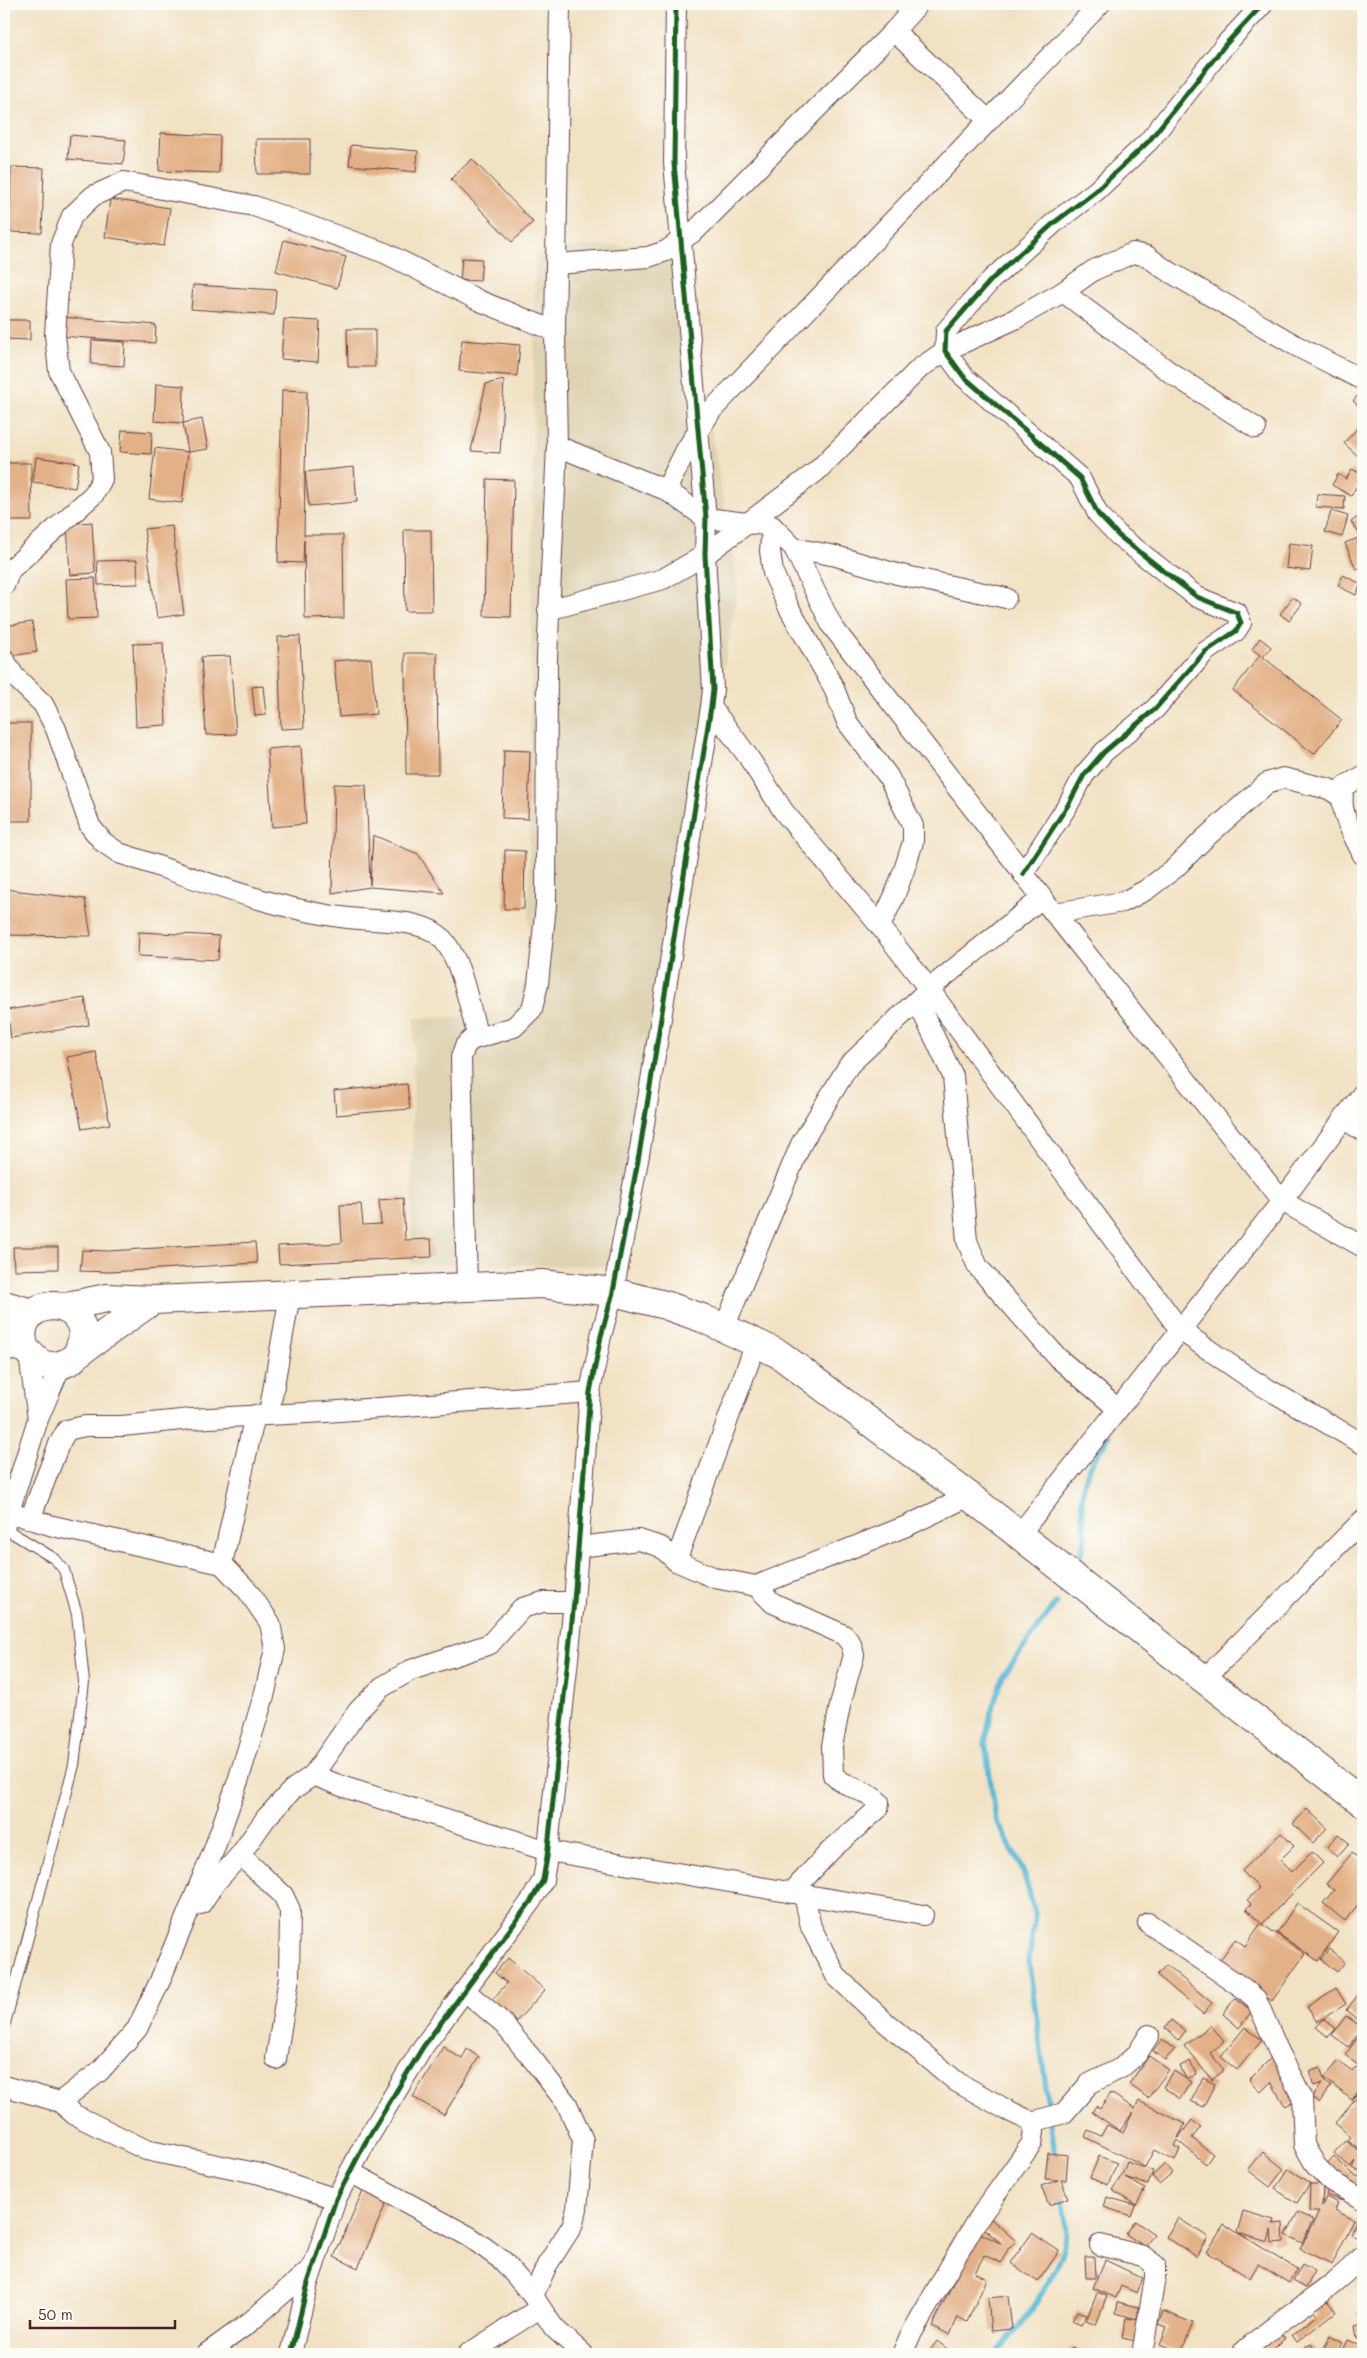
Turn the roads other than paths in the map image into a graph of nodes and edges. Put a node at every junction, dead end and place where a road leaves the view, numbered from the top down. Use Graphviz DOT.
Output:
graph roads {
  1 [pos="560,4"];
  2 [pos="676,4"];
  3 [pos="918,4"];
  4 [pos="1100,4"];
  5 [pos="1263,4"];
  6 [pos="894,31"];
  7 [pos="988,120"];
  8 [pos="681,240"];
  9 [pos="556,264"];
  10 [pos="1063,292"];
  11 [pos="555,331"];
  12 [pos="945,351"];
  13 [pos="1363,380"];
  14 [pos="1256,428"];
  15 [pos="698,432"];
  16 [pos="557,446"];
  17 [pos="666,490"];
  18 [pos="706,518"];
  19 [pos="750,522"];
  20 [pos="772,526"];
  21 [pos="794,548"];
  22 [pos="705,555"];
  23 [pos="4,586"];
  24 [pos="1006,598"];
  25 [pos="548,610"];
  26 [pos="4,659"];
  27 [pos="711,708"];
  28 [pos="1363,776"];
  29 [pos="1341,797"];
  30 [pos="1363,854"];
  31 [pos="1023,874"];
  32 [pos="1048,906"];
  33 [pos="880,926"];
  34 [pos="923,995"];
  35 [pos="478,1038"];
  36 [pos="1363,1093"];
  37 [pos="1343,1118"];
  38 [pos="1363,1131"];
  39 [pos="1282,1201"];
  40 [pos="1363,1248"];
  41 [pos="467,1286"];
  42 [pos="613,1292"];
  43 [pos="290,1295"];
  44 [pos="153,1300"];
  45 [pos="4,1305"];
  46 [pos="62,1307"];
  47 [pos="32,1313"];
  48 [pos="724,1328"];
  49 [pos="1180,1330"];
  50 [pos="756,1343"];
  51 [pos="19,1350"];
  52 [pos="69,1359"];
  53 [pos="590,1392"];
  54 [pos="1118,1408"];
  55 [pos="262,1414"];
  56 [pos="38,1418"];
  57 [pos="1363,1444"];
  58 [pos="969,1496"];
  59 [pos="30,1519"];
  60 [pos="6,1520"];
  61 [pos="1363,1520"];
  62 [pos="1019,1535"];
  63 [pos="578,1547"];
  64 [pos="676,1561"];
  65 [pos="222,1564"];
  66 [pos="756,1586"];
  67 [pos="574,1602"];
  68 [pos="1205,1678"];
  69 [pos="313,1775"];
  70 [pos="1363,1803"];
  71 [pos="548,1851"];
  72 [pos="240,1855"];
  73 [pos="798,1894"];
  74 [pos="923,1915"];
  75 [pos="1148,1923"];
  76 [pos="181,1932"];
  77 [pos="465,1991"];
  78 [pos="4,2027"];
  79 [pos="1149,2035"];
  80 [pos="276,2059"];
  81 [pos="4,2086"];
  82 [pos="60,2102"];
  83 [pos="1035,2121"];
  84 [pos="350,2172"];
  85 [pos="336,2200"];
  86 [pos="1363,2200"];
  87 [pos="1100,2245"];
  88 [pos="1363,2255"];
  89 [pos="313,2267"];
  90 [pos="536,2302"];
  91 [pos="206,2354"];
  92 [pos="291,2354"];
  93 [pos="468,2354"];
  94 [pos="583,2354"];
  95 [pos="902,2354"];
  96 [pos="1142,2354"];
  97 [pos="1241,2354"];
  1 -- 9 [label="street"];
  2 -- 8 [label="street"];
  3 -- 6 [label="street"];
  4 -- 7 [label="street"];
  5 -- 12 [label="street"];
  6 -- 7 [label="street"];
  6 -- 8 [label="street"];
  7 -- 15 [label="street"];
  8 -- 9 [label="street"];
  8 -- 15 [label="street"];
  9 -- 11 [label="street"];
  10 -- 12 [label="street"];
  10 -- 13 [label="street"];
  10 -- 14 [label="street"];
  11 -- 16 [label="street"];
  11 -- 23 [label="street"];
  12 -- 19 [label="street"];
  12 -- 31 [label="street"];
  15 -- 17 [label="street"];
  15 -- 18 [label="street"];
  16 -- 17 [label="street"];
  16 -- 25 [label="street"];
  17 -- 18 [label="street"];
  18 -- 19 [label="street"];
  18 -- 22 [label="street"];
  19 -- 20 [label="street"];
  19 -- 22 [label="street"];
  20 -- 21 [label="street"];
  20 -- 33 [label="street"];
  21 -- 24 [label="street"];
  21 -- 31 [label="street"];
  22 -- 25 [label="street"];
  22 -- 27 [label="street"];
  25 -- 35 [label="street"];
  26 -- 35 [label="street"];
  27 -- 33 [label="street"];
  27 -- 42 [label="street"];
  28 -- 29 [label="street"];
  29 -- 30 [label="street"];
  29 -- 32 [label="street"];
  31 -- 32 [label="street"];
  32 -- 34 [label="street"];
  32 -- 39 [label="street"];
  33 -- 34 [label="street"];
  34 -- 48 [label="street"];
  34 -- 49 [label="street"];
  34 -- 54 [label="street"];
  35 -- 41 [label="street"];
  36 -- 37 [label="street"];
  37 -- 38 [label="street"];
  37 -- 39 [label="street"];
  39 -- 40 [label="street"];
  39 -- 49 [label="street"];
  41 -- 42 [label="main road"];
  41 -- 43 [label="main road"];
  42 -- 48 [label="main road"];
  42 -- 53 [label="street"];
  43 -- 44 [label="main road"];
  43 -- 55 [label="street"];
  44 -- 46 [label="main road"];
  44 -- 52 [label="main road"];
  45 -- 47 [label="main road"];
  46 -- 47 [label="main road"];
  46 -- 52 [label="main road"];
  47 -- 51 [label="main road"];
  48 -- 50 [label="main road"];
  49 -- 54 [label="street"];
  49 -- 57 [label="street"];
  50 -- 58 [label="main road"];
  50 -- 64 [label="street"];
  51 -- 52 [label="main road"];
  51 -- 56 [label="street"];
  52 -- 56 [label="street"];
  53 -- 55 [label="street"];
  53 -- 63 [label="street"];
  54 -- 62 [label="street"];
  55 -- 59 [label="street"];
  55 -- 65 [label="street"];
  56 -- 60 [label="street"];
  58 -- 62 [label="main road"];
  58 -- 66 [label="street"];
  59 -- 60 [label="street"];
  59 -- 65 [label="street"];
  60 -- 78 [label="lane"];
  61 -- 68 [label="street"];
  62 -- 68 [label="main road"];
  63 -- 64 [label="street"];
  63 -- 67 [label="street"];
  64 -- 66 [label="street"];
  65 -- 76 [label="street"];
  66 -- 73 [label="street"];
  67 -- 69 [label="street"];
  67 -- 71 [label="street"];
  68 -- 70 [label="main road"];
  69 -- 71 [label="street"];
  69 -- 72 [label="street"];
  71 -- 73 [label="street"];
  71 -- 77 [label="street"];
  72 -- 76 [label="street"];
  72 -- 80 [label="street"];
  73 -- 74 [label="street"];
  73 -- 83 [label="street"];
  75 -- 86 [label="street"];
  76 -- 82 [label="street"];
  77 -- 84 [label="street"];
  77 -- 90 [label="street"];
  79 -- 83 [label="street"];
  81 -- 82 [label="street"];
  82 -- 85 [label="street"];
  83 -- 95 [label="street"];
  84 -- 85 [label="street"];
  84 -- 90 [label="street"];
  85 -- 89 [label="street"];
  87 -- 96 [label="street"];
  88 -- 97 [label="street"];
  89 -- 91 [label="street"];
  89 -- 92 [label="street"];
  90 -- 93 [label="street"];
  90 -- 94 [label="street"];
}
